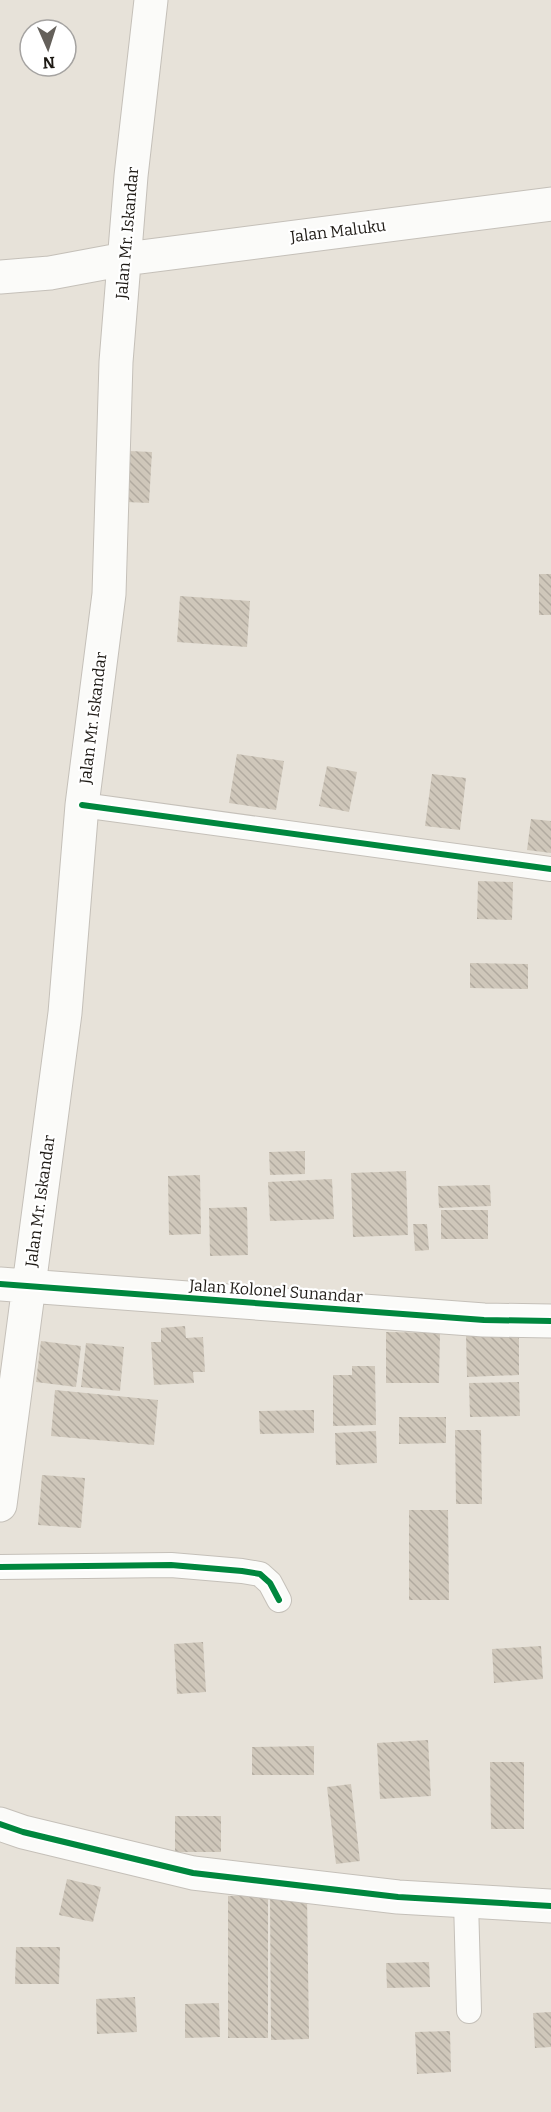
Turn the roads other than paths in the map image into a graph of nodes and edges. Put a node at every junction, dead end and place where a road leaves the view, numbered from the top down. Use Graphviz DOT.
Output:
graph roads {
  1 [pos="151,0"];
  2 [pos="551,204"];
  3 [pos="125,259"];
  4 [pos="0,277"];
  5 [pos="82,805"];
  6 [pos="551,869"];
  7 [pos="14,1285"];
  8 [pos="551,1322"];
  9 [pos="0,1505"];
  10 [pos="0,1567"];
  11 [pos="279,1600"];
  12 [pos="0,1824"];
  13 [pos="466,1901"];
  14 [pos="551,1906"];
  15 [pos="469,2011"];
  1 -- 3 [label="main road, Jalan Mr. Iskandar"];
  2 -- 3 [label="main road, Jalan Maluku"];
  3 -- 4 [label="main road, Jalan Maluku"];
  3 -- 5 [label="main road, Jalan Mr. Iskandar"];
  5 -- 6 [label="street"];
  5 -- 7 [label="main road, Jalan Mr. Iskandar"];
  7 -- 8 [label="main road, Jalan Kolonel Sunandar"];
  7 -- 9 [label="main road, Jalan Mr. Iskandar"];
  10 -- 11 [label="street"];
  12 -- 13 [label="main road"];
  13 -- 14 [label="main road"];
  13 -- 15 [label="street"];
}
